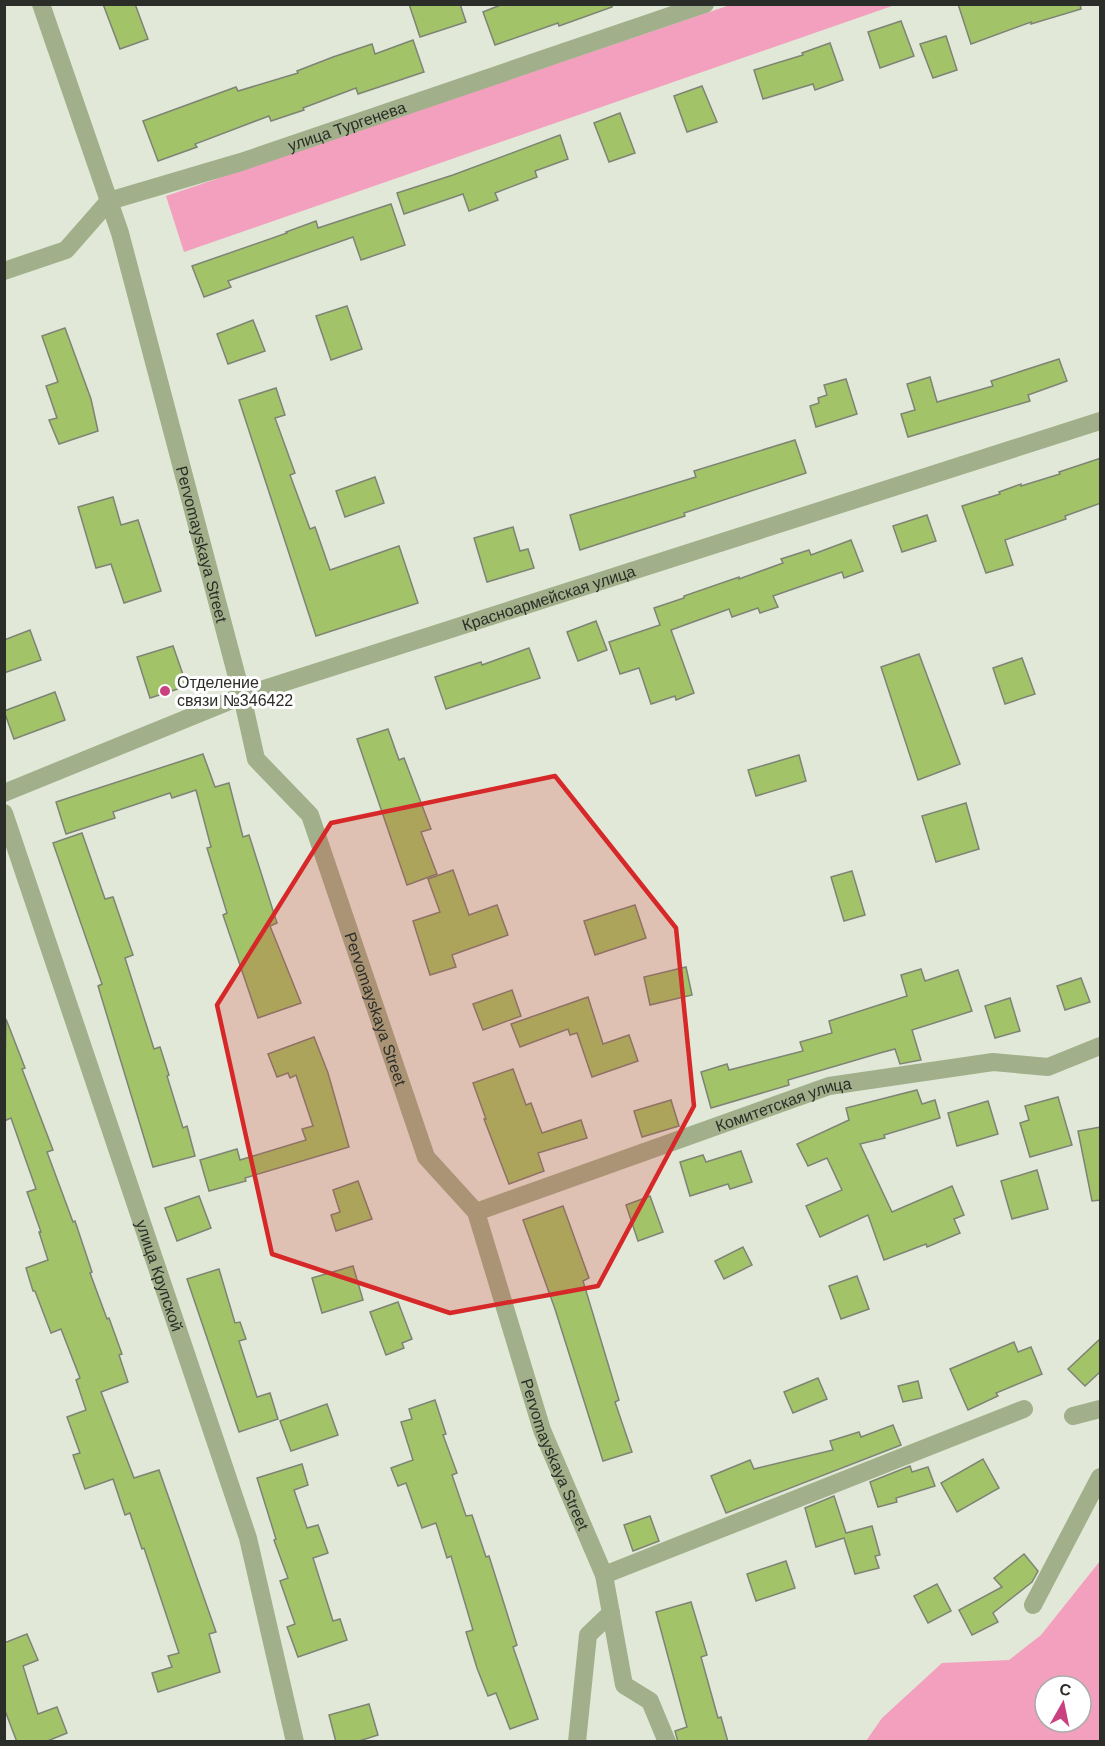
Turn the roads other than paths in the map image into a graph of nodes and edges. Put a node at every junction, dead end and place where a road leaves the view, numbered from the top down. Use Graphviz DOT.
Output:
graph roads {
  1 [pos="41,4"];
  2 [pos="705,4"];
  3 [pos="109,201"];
  4 [pos="4,271"];
  5 [pos="1101,421"];
  6 [pos="243,696"];
  7 [pos="4,793"];
  8 [pos="4,813"];
  9 [pos="1101,1046"];
  10 [pos="476,1212"];
  11 [pos="1024,1408"];
  12 [pos="1101,1409"];
  13 [pos="1073,1416"];
  14 [pos="1101,1477"];
  15 [pos="604,1575"];
  16 [pos="1033,1605"];
  17 [pos="611,1613"];
  18 [pos="295,1742"];
  19 [pos="578,1742"];
  20 [pos="667,1742"];
  1 -- 3 [label="street, Pervomayskaya Street"];
  2 -- 3 [label="street, улица Тургенева"];
  3 -- 4 [label="street"];
  3 -- 6 [label="street, Pervomayskaya Street"];
  5 -- 6 [label="street, Красноармейская улица"];
  6 -- 7 [label="street, Красноармейская улица"];
  6 -- 10 [label="street, Pervomayskaya Street"];
  8 -- 18 [label="street, улица Крупской"];
  9 -- 10 [label="street, Комитетская улица"];
  10 -- 15 [label="street, Pervomayskaya Street"];
  11 -- 15 [label="street"];
  12 -- 13 [label="street"];
  14 -- 16 [label="street"];
  15 -- 17 [label="street, Pervomayskaya Street"];
  17 -- 19 [label="street"];
  17 -- 20 [label="street, Pervomayskaya Street"];
}
